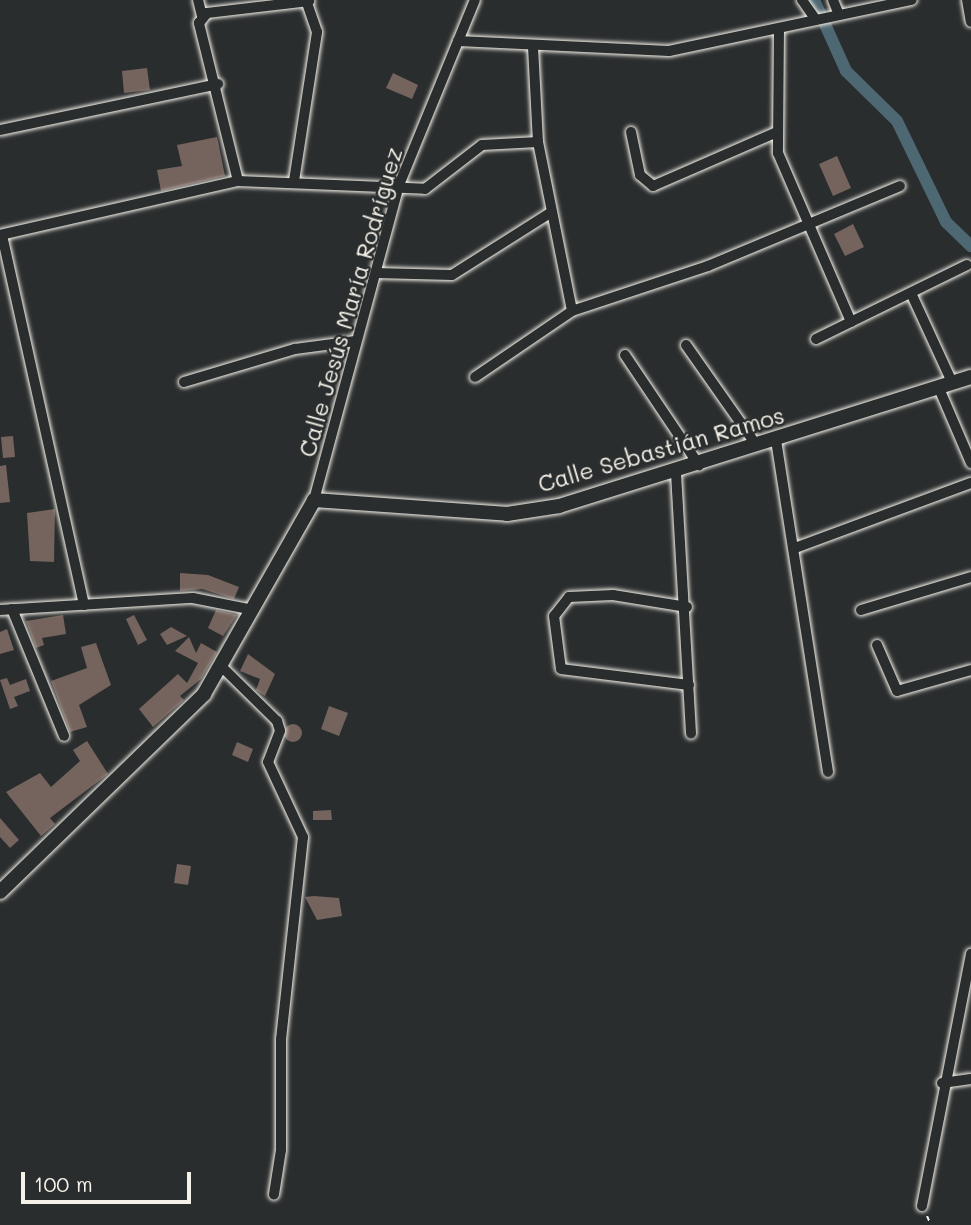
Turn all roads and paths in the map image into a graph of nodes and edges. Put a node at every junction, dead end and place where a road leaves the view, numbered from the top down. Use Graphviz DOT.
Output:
graph roads {
  1 [pos="198,0"];
  2 [pos="475,0"];
  3 [pos="802,0"];
  4 [pos="833,0"];
  5 [pos="912,0"];
  6 [pos="967,0"];
  7 [pos="308,1"];
  8 [pos="202,16"];
  9 [pos="835,16"];
  10 [pos="817,20"];
  11 [pos="971,22"];
  12 [pos="779,29"];
  13 [pos="458,41"];
  14 [pos="533,47"];
  15 [pos="218,84"];
  16 [pos="0,130"];
  17 [pos="631,132"];
  18 [pos="777,132"];
  19 [pos="538,142"];
  20 [pos="238,181"];
  21 [pos="294,181"];
  22 [pos="399,185"];
  23 [pos="900,186"];
  24 [pos="550,214"];
  25 [pos="805,225"];
  26 [pos="1,235"];
  27 [pos="967,265"];
  28 [pos="376,273"];
  29 [pos="911,292"];
  30 [pos="572,311"];
  31 [pos="850,322"];
  32 [pos="816,340"];
  33 [pos="355,341"];
  34 [pos="685,345"];
  35 [pos="625,355"];
  36 [pos="475,377"];
  37 [pos="971,377"];
  38 [pos="184,382"];
  39 [pos="945,384"];
  40 [pos="776,440"];
  41 [pos="757,446"];
  42 [pos="971,463"];
  43 [pos="700,466"];
  44 [pos="676,473"];
  45 [pos="971,482"];
  46 [pos="314,500"];
  47 [pos="795,548"];
  48 [pos="971,577"];
  49 [pos="84,605"];
  50 [pos="687,607"];
  51 [pos="12,609"];
  52 [pos="0,610"];
  53 [pos="253,610"];
  54 [pos="861,610"];
  55 [pos="877,645"];
  56 [pos="223,667"];
  57 [pos="971,670"];
  58 [pos="689,685"];
  59 [pos="691,734"];
  60 [pos="64,736"];
  61 [pos="828,772"];
  62 [pos="0,892"];
  63 [pos="971,954"];
  64 [pos="971,1079"];
  65 [pos="942,1083"];
  66 [pos="274,1194"];
  67 [pos="922,1206"];
  1 -- 8 [label="street"];
  2 -- 13 [label="street, Calle Jesús María Rodríguez"];
  3 -- 10 [label="street"];
  4 -- 9 [label="street"];
  5 -- 9 [label="street"];
  6 -- 11 [label="street"];
  7 -- 8 [label="street"];
  7 -- 21 [label="street"];
  8 -- 15 [label="street"];
  9 -- 10 [label="street"];
  10 -- 12 [label="street"];
  12 -- 14 [label="street"];
  12 -- 18 [label="street"];
  13 -- 14 [label="street"];
  13 -- 22 [label="street, Calle Jesús María Rodríguez"];
  14 -- 19 [label="street"];
  15 -- 16 [label="street"];
  15 -- 20 [label="street"];
  17 -- 18 [label="street"];
  18 -- 25 [label="street"];
  19 -- 22 [label="street"];
  19 -- 24 [label="street"];
  20 -- 21 [label="street"];
  20 -- 26 [label="street"];
  21 -- 22 [label="street"];
  22 -- 28 [label="street, Calle Jesús María Rodríguez"];
  23 -- 25 [label="street"];
  24 -- 28 [label="street"];
  24 -- 30 [label="street"];
  25 -- 30 [label="street"];
  25 -- 31 [label="street"];
  26 -- 49 [label="street"];
  27 -- 29 [label="street"];
  28 -- 33 [label="street, Calle Jesús María Rodríguez"];
  29 -- 31 [label="street"];
  29 -- 39 [label="street"];
  30 -- 36 [label="street"];
  31 -- 32 [label="street"];
  33 -- 38 [label="street"];
  33 -- 46 [label="street, Calle Jesús María Rodríguez"];
  34 -- 41 [label="street"];
  35 -- 43 [label="street"];
  37 -- 39 [label="main road, Calle Sebastián Ramos"];
  39 -- 40 [label="main road, Calle Sebastián Ramos"];
  39 -- 42 [label="street"];
  40 -- 41 [label="main road, Calle Sebastián Ramos"];
  40 -- 47 [label="street"];
  41 -- 43 [label="main road, Calle Sebastián Ramos"];
  43 -- 44 [label="main road, Calle Sebastián Ramos"];
  44 -- 46 [label="main road, Calle Sebastián Ramos"];
  44 -- 50 [label="street"];
  45 -- 47 [label="street"];
  46 -- 53 [label="main road"];
  47 -- 61 [label="street"];
  48 -- 54 [label="street"];
  49 -- 51 [label="street"];
  49 -- 53 [label="street"];
  50 -- 58 [label="street"];
  50 -- 58 [label="street"];
  51 -- 52 [label="street"];
  51 -- 60 [label="street"];
  53 -- 56 [label="main road"];
  55 -- 57 [label="street"];
  56 -- 62 [label="main road"];
  56 -- 66 [label="street"];
  58 -- 59 [label="street"];
  63 -- 65 [label="street"];
  64 -- 65 [label="street"];
  65 -- 67 [label="street"];
}
